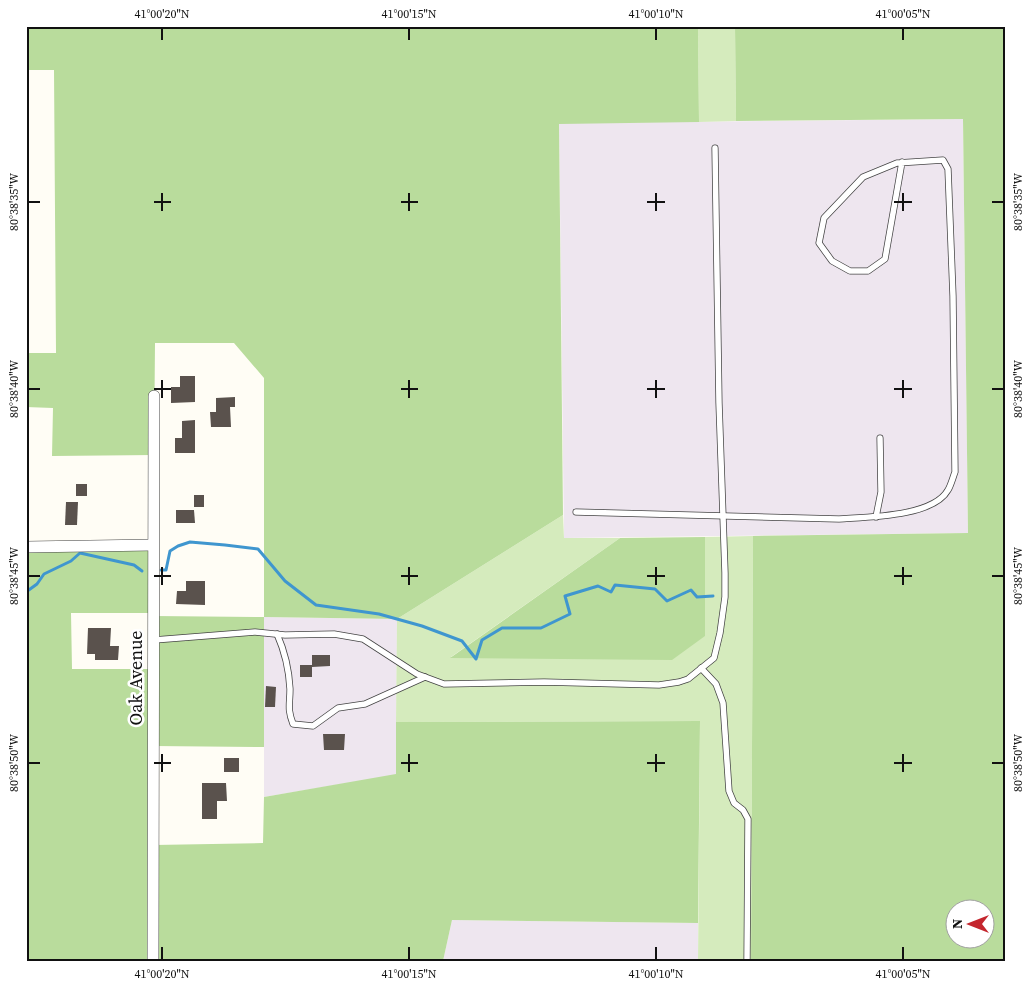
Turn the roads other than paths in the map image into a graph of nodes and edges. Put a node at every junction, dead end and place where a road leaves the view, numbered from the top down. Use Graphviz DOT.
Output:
graph roads {
  1 [pos="715,148"];
  2 [pos="902,162"];
  3 [pos="154,396"];
  4 [pos="880,438"];
  5 [pos="576,512"];
  6 [pos="722,515"];
  7 [pos="876,517"];
  8 [pos="153,545"];
  9 [pos="26,546"];
  10 [pos="278,634"];
  11 [pos="154,640"];
  12 [pos="701,668"];
  13 [pos="425,677"];
  14 [pos="153,961"];
  15 [pos="746,961"];
  1 -- 6 [label="lane"];
  2 -- 2 [label="lane"];
  2 -- 7 [label="lane"];
  3 -- 8 [label="street, Oak Avenue"];
  4 -- 7 [label="lane"];
  5 -- 6 [label="lane"];
  6 -- 7 [label="lane"];
  6 -- 12 [label="lane"];
  8 -- 9 [label="street"];
  8 -- 11 [label="street, Oak Avenue"];
  10 -- 11 [label="lane"];
  10 -- 13 [label="lane"];
  10 -- 13 [label="lane"];
  11 -- 14 [label="street, Oak Avenue"];
  12 -- 13 [label="lane"];
  12 -- 15 [label="lane"];
}
